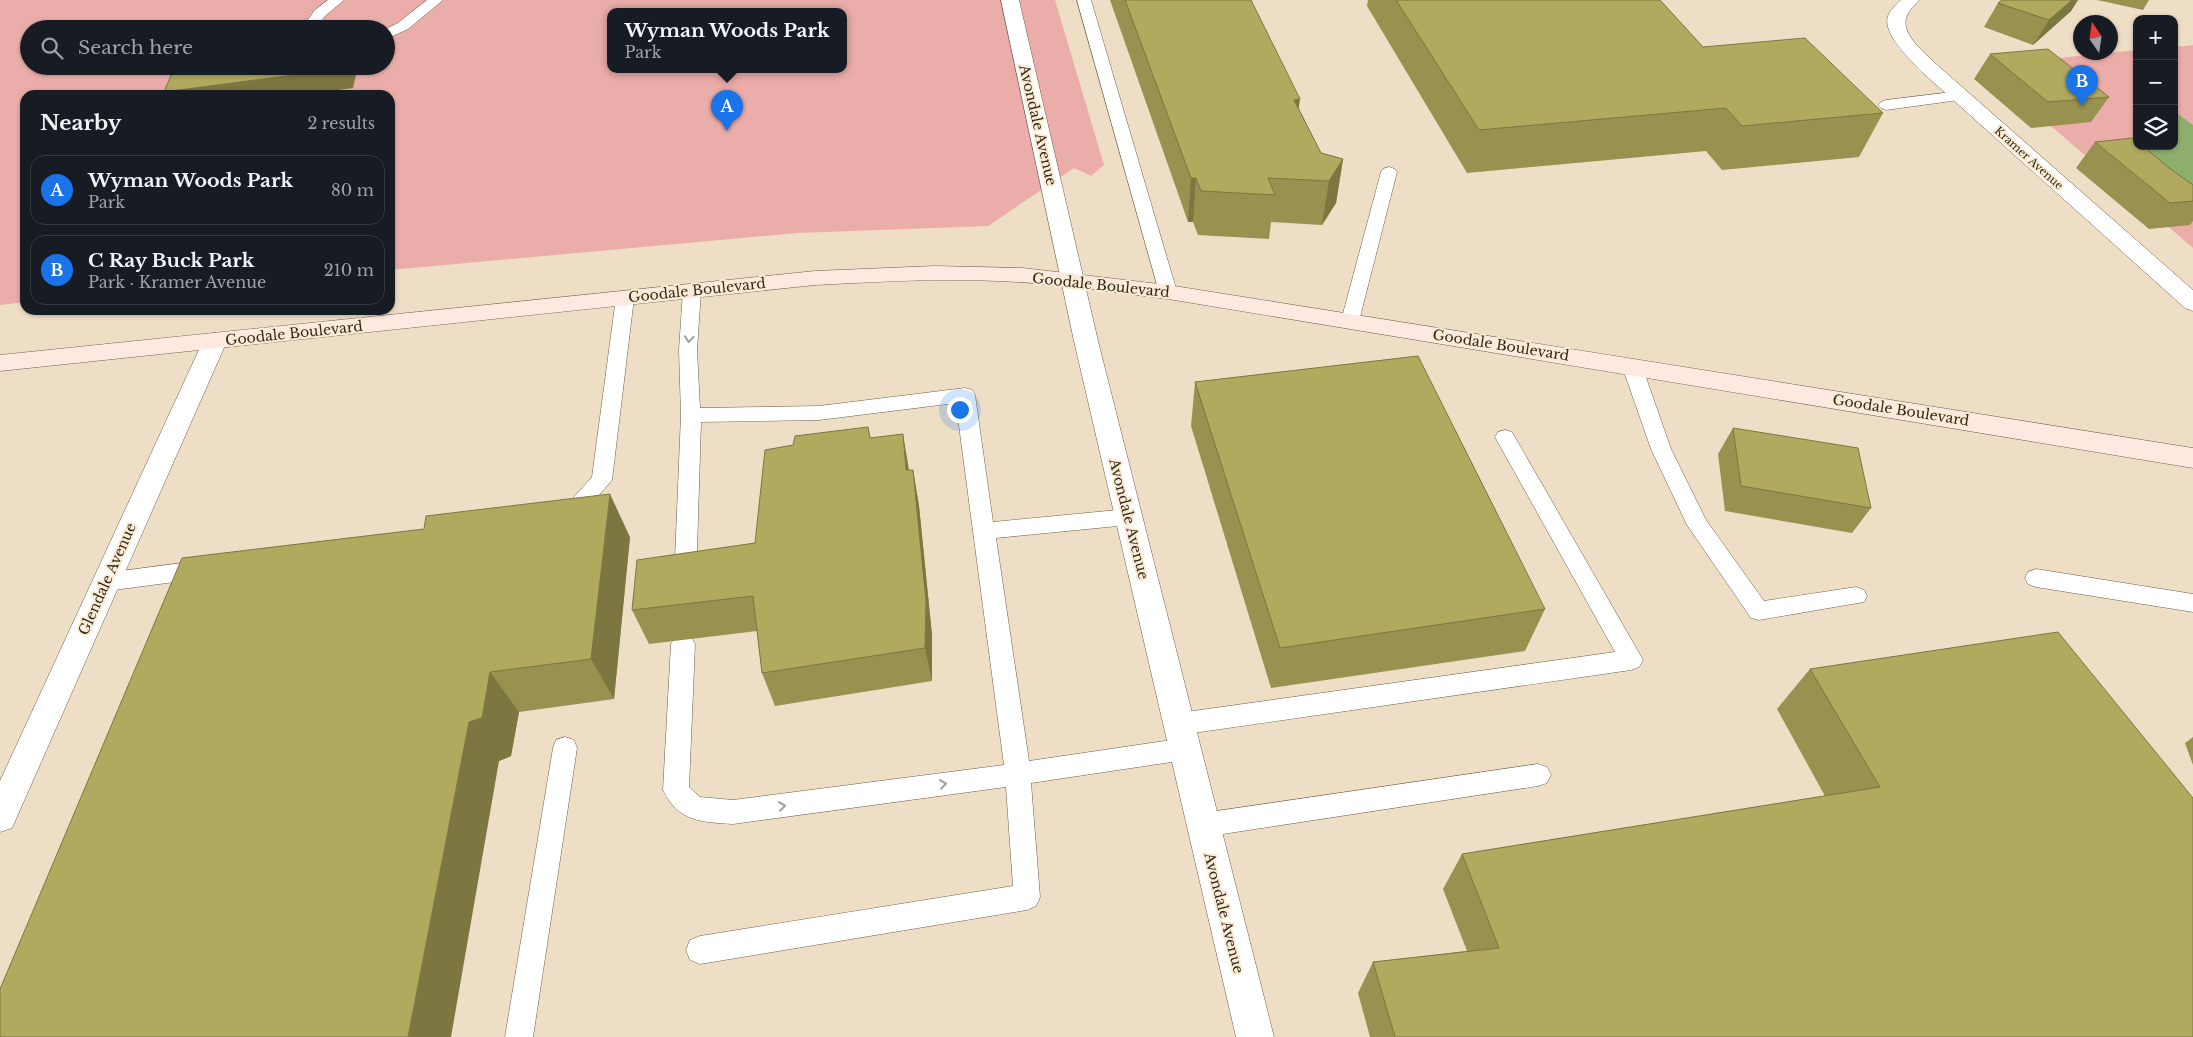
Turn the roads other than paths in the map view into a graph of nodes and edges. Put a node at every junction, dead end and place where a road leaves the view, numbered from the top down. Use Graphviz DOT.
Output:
graph roads {
  1 [pos="338,0"];
  2 [pos="436,0"];
  3 [pos="1010,0"];
  4 [pos="1084,0"];
  5 [pos="1910,0"];
  6 [pos="315,20"];
  7 [pos="395,30"];
  8 [pos="1960,96"];
  9 [pos="1886,105"];
  10 [pos="1389,172"];
  11 [pos="1073,280"];
  12 [pos="692,290"];
  13 [pos="1168,292"];
  14 [pos="625,298"];
  15 [pos="2193,304"];
  16 [pos="1350,321"];
  17 [pos="215,341"];
  18 [pos="0,364"];
  19 [pos="1632,366"];
  20 [pos="691,415"];
  21 [pos="1505,437"];
  22 [pos="2193,458"];
  23 [pos="1128,517"];
  24 [pos="550,526"];
  25 [pos="984,532"];
  26 [pos="224,567"];
  27 [pos="2036,578"];
  28 [pos="106,582"];
  29 [pos="685,583"];
  30 [pos="1856,596"];
  31 [pos="2193,604"];
  32 [pos="683,644"];
  33 [pos="1182,737"];
  34 [pos="565,748"];
  35 [pos="1018,774"];
  36 [pos="1538,775"];
  37 [pos="0,817"];
  38 [pos="1203,825"];
  39 [pos="700,950"];
  40 [pos="519,1037"];
  41 [pos="1255,1037"];
  1 -- 6 [label="lane"];
  2 -- 7 [label="lane"];
  3 -- 11 [label="street, Avondale Avenue"];
  4 -- 13 [label="lane"];
  5 -- 8 [label="street, Kramer Avenue"];
  8 -- 9 [label="lane"];
  8 -- 15 [label="street, Kramer Avenue"];
  10 -- 16 [label="lane"];
  11 -- 12 [label="main road, Goodale Boulevard"];
  11 -- 13 [label="main road, Goodale Boulevard"];
  11 -- 23 [label="street, Avondale Avenue"];
  12 -- 14 [label="main road, Goodale Boulevard"];
  12 -- 20 [label="lane, one-way"];
  13 -- 16 [label="main road, Goodale Boulevard"];
  14 -- 17 [label="main road, Goodale Boulevard"];
  14 -- 24 [label="lane"];
  16 -- 19 [label="main road, Goodale Boulevard"];
  17 -- 18 [label="main road, Goodale Boulevard"];
  17 -- 28 [label="street, Glendale Avenue"];
  19 -- 22 [label="main road, Goodale Boulevard"];
  19 -- 30 [label="lane"];
  20 -- 25 [label="lane"];
  20 -- 29 [label="lane"];
  21 -- 33 [label="lane"];
  23 -- 25 [label="lane"];
  23 -- 33 [label="street, Avondale Avenue"];
  25 -- 35 [label="lane"];
  26 -- 28 [label="lane"];
  27 -- 31 [label="lane"];
  28 -- 37 [label="street, Glendale Avenue"];
  32 -- 35 [label="lane, one-way"];
  33 -- 35 [label="lane"];
  33 -- 38 [label="street, Avondale Avenue"];
  34 -- 40 [label="lane"];
  35 -- 39 [label="lane"];
  36 -- 38 [label="lane"];
  38 -- 41 [label="street, Avondale Avenue"];
}
